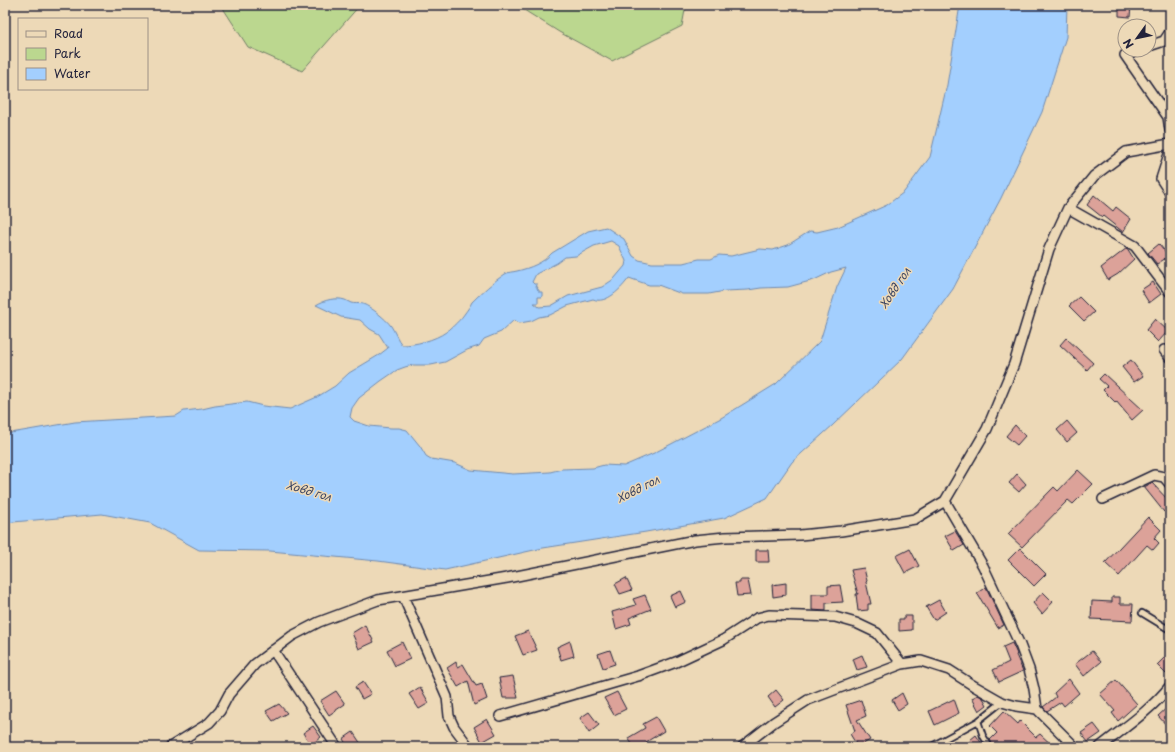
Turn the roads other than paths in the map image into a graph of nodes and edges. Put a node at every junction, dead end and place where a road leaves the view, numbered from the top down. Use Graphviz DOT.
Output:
graph roads {
  1 [pos="1170,32"];
  2 [pos="1157,43"];
  3 [pos="1127,58"];
  4 [pos="1170,130"];
  5 [pos="1170,144"];
  6 [pos="1170,151"];
  7 [pos="1170,193"];
  8 [pos="1068,208"];
  9 [pos="1170,292"];
  10 [pos="1164,350"];
  11 [pos="1170,358"];
  12 [pos="1170,484"];
  13 [pos="1103,499"];
  14 [pos="945,501"];
  15 [pos="403,596"];
  16 [pos="1142,613"];
  17 [pos="1170,630"];
  18 [pos="273,650"];
  19 [pos="902,664"];
  20 [pos="1170,686"];
  21 [pos="1002,702"];
  22 [pos="1037,709"];
  23 [pos="500,716"];
  24 [pos="978,721"];
  25 [pos="170,747"];
  26 [pos="337,747"];
  27 [pos="469,747"];
  28 [pos="742,747"];
  29 [pos="930,747"];
  30 [pos="990,747"];
  31 [pos="1075,747"];
  32 [pos="1100,747"];
  1 -- 2 [label="street"];
  3 -- 4 [label="street"];
  5 -- 8 [label="street"];
  6 -- 7 [label="street"];
  8 -- 9 [label="street"];
  8 -- 14 [label="street"];
  10 -- 11 [label="street"];
  12 -- 13 [label="street"];
  14 -- 15 [label="street"];
  14 -- 22 [label="street"];
  15 -- 18 [label="street"];
  15 -- 27 [label="street"];
  16 -- 17 [label="lane"];
  18 -- 25 [label="street"];
  18 -- 26 [label="street"];
  19 -- 21 [label="street"];
  19 -- 23 [label="street"];
  19 -- 28 [label="street"];
  20 -- 32 [label="street"];
  21 -- 22 [label="street"];
  21 -- 24 [label="lane"];
  22 -- 31 [label="street"];
  24 -- 29 [label="lane"];
  24 -- 30 [label="lane"];
}
